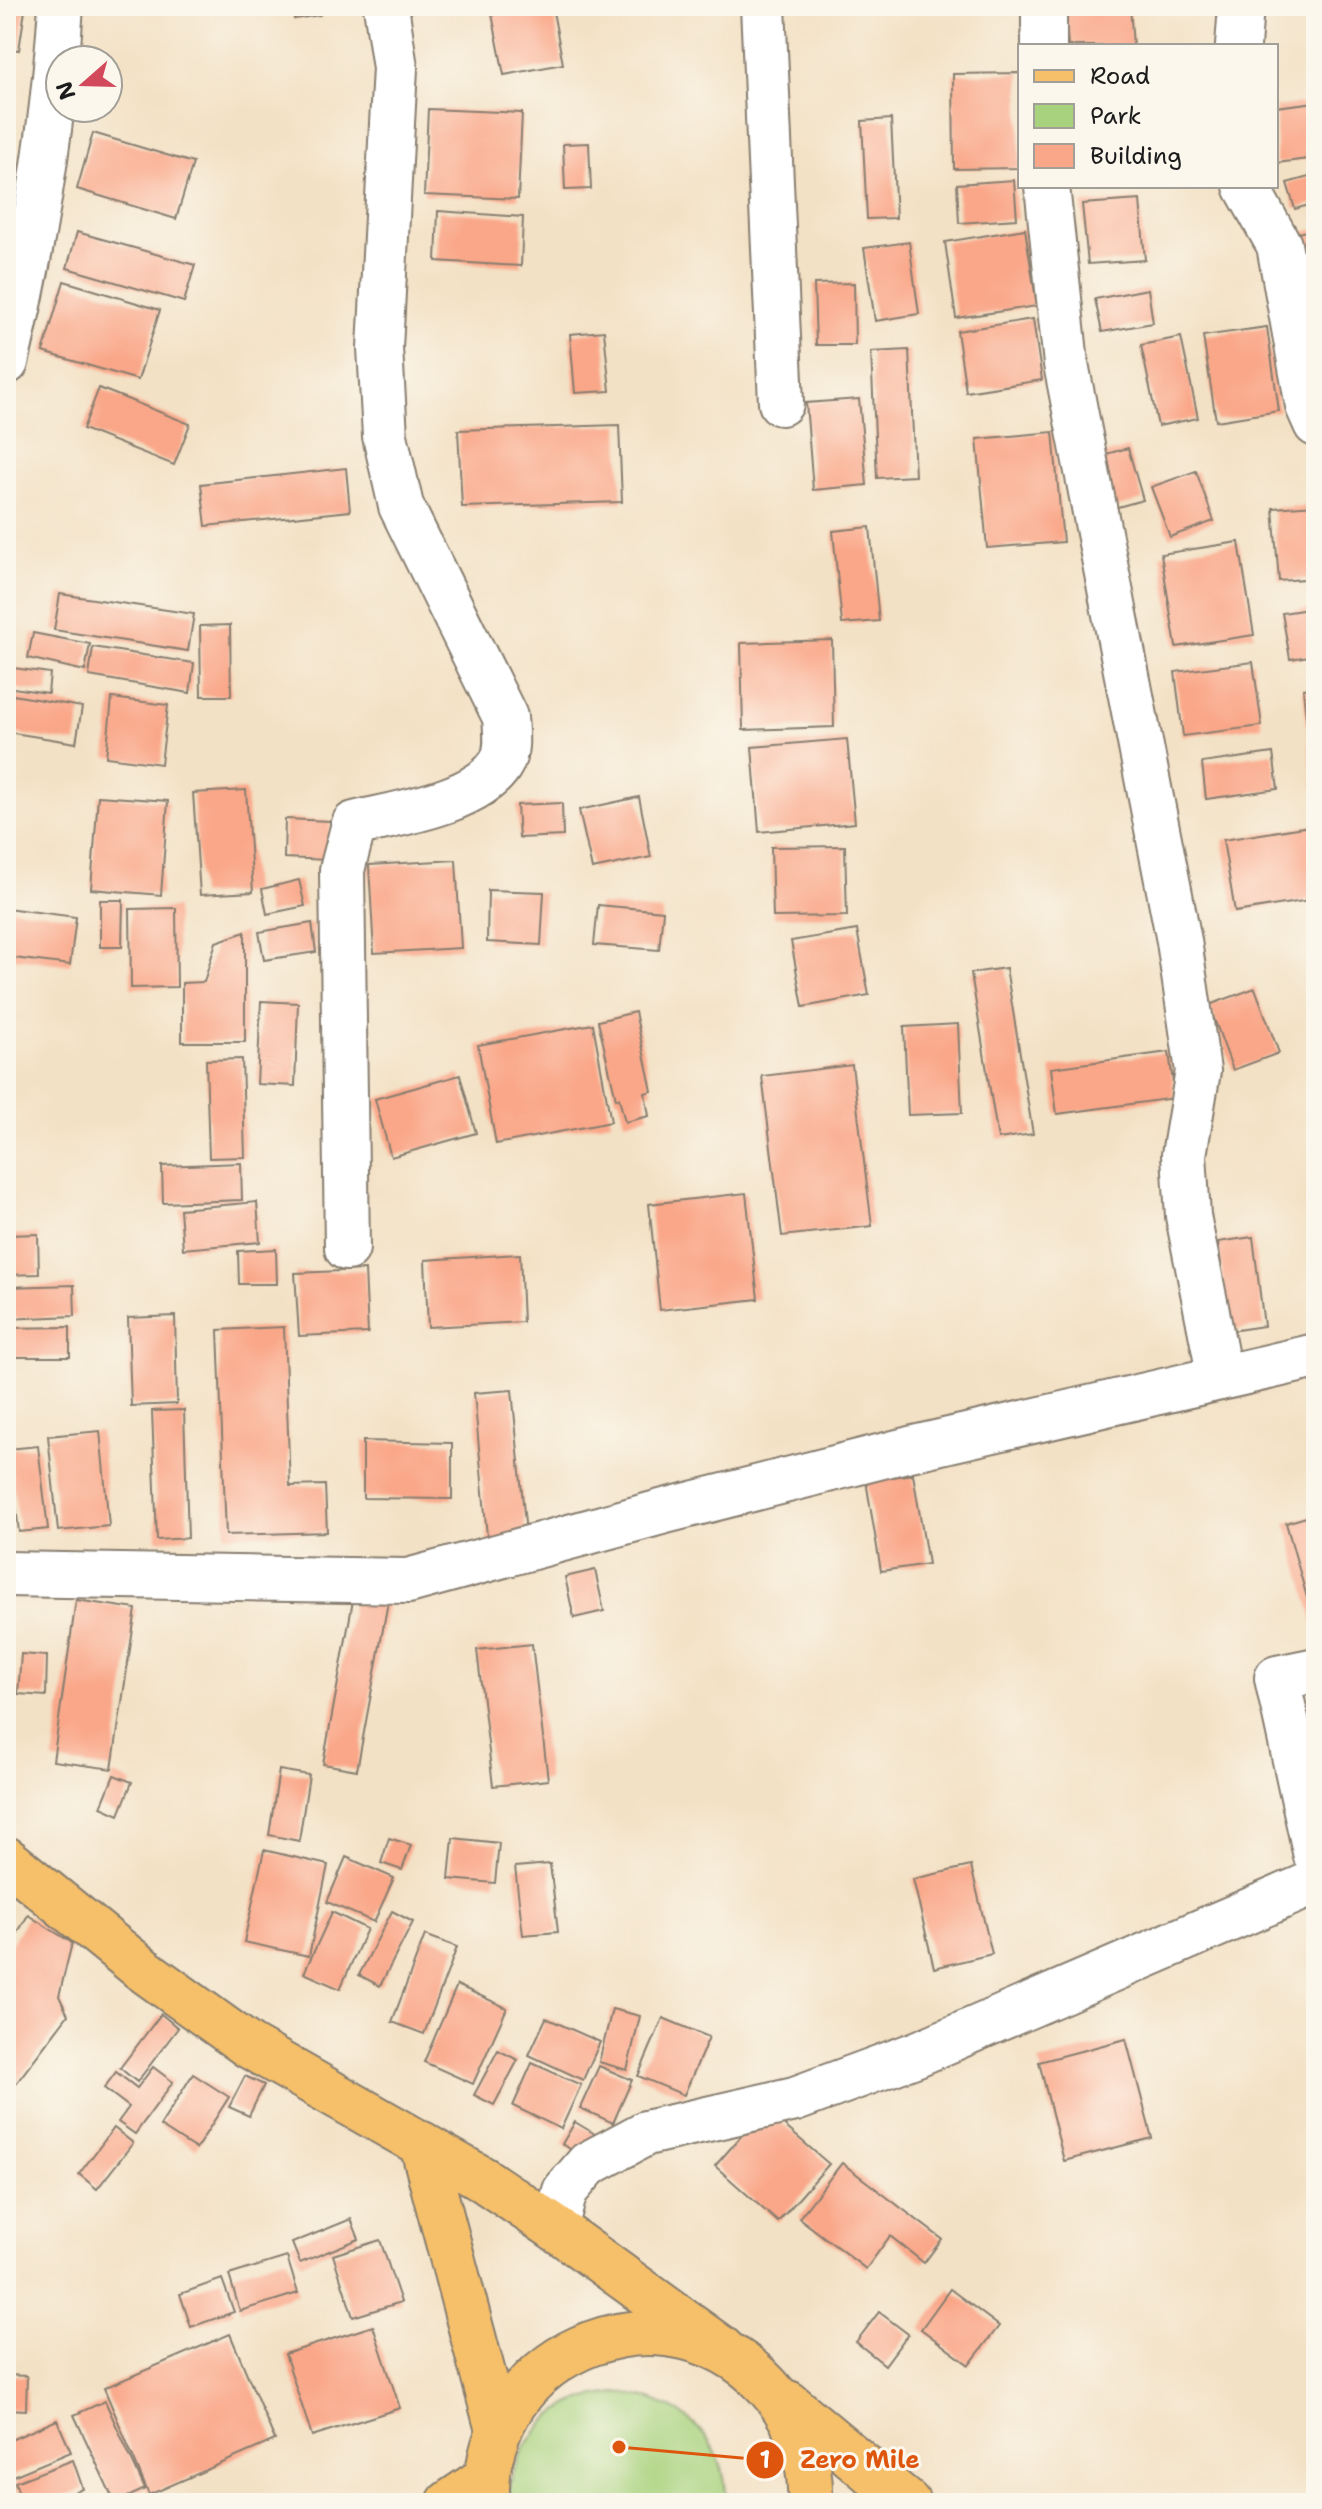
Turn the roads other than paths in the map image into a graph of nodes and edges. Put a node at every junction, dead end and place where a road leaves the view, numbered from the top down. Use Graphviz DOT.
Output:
graph roads {
  1 [pos="61,6"];
  2 [pos="386,6"];
  3 [pos="763,6"];
  4 [pos="1044,6"];
  5 [pos="1241,6"];
  6 [pos="1044,44"];
  7 [pos="1238,44"];
  8 [pos="1047,188"];
  9 [pos="1247,188"];
  10 [pos="6,362"];
  11 [pos="781,403"];
  12 [pos="1316,424"];
  13 [pos="347,1248"];
  14 [pos="1316,1356"];
  15 [pos="1220,1378"];
  16 [pos="6,1574"];
  17 [pos="1316,1670"];
  18 [pos="1316,1856"];
  19 [pos="6,1859"];
  20 [pos="1316,1882"];
  21 [pos="422,2144"];
  22 [pos="555,2228"];
  23 [pos="726,2353"];
  24 [pos="768,2386"];
  25 [pos="498,2430"];
  26 [pos="486,2491"];
  27 [pos="449,2503"];
  28 [pos="810,2503"];
  29 [pos="908,2503"];
  1 -- 10 [label="street"];
  2 -- 13 [label="street"];
  3 -- 11 [label="street"];
  4 -- 6 [label="street"];
  5 -- 7 [label="street"];
  8 -- 15 [label="street"];
  9 -- 12 [label="street"];
  14 -- 15 [label="street"];
  15 -- 16 [label="street"];
  17 -- 18 [label="street"];
  19 -- 21 [label="main road"];
  20 -- 22 [label="street"];
  21 -- 22 [label="main road"];
  21 -- 25 [label="main road"];
  22 -- 23 [label="main road"];
  23 -- 24 [label="main road"];
  23 -- 25 [label="main road"];
  24 -- 28 [label="main road"];
  24 -- 29 [label="main road"];
  25 -- 26 [label="main road"];
  26 -- 27 [label="main road"];
}
